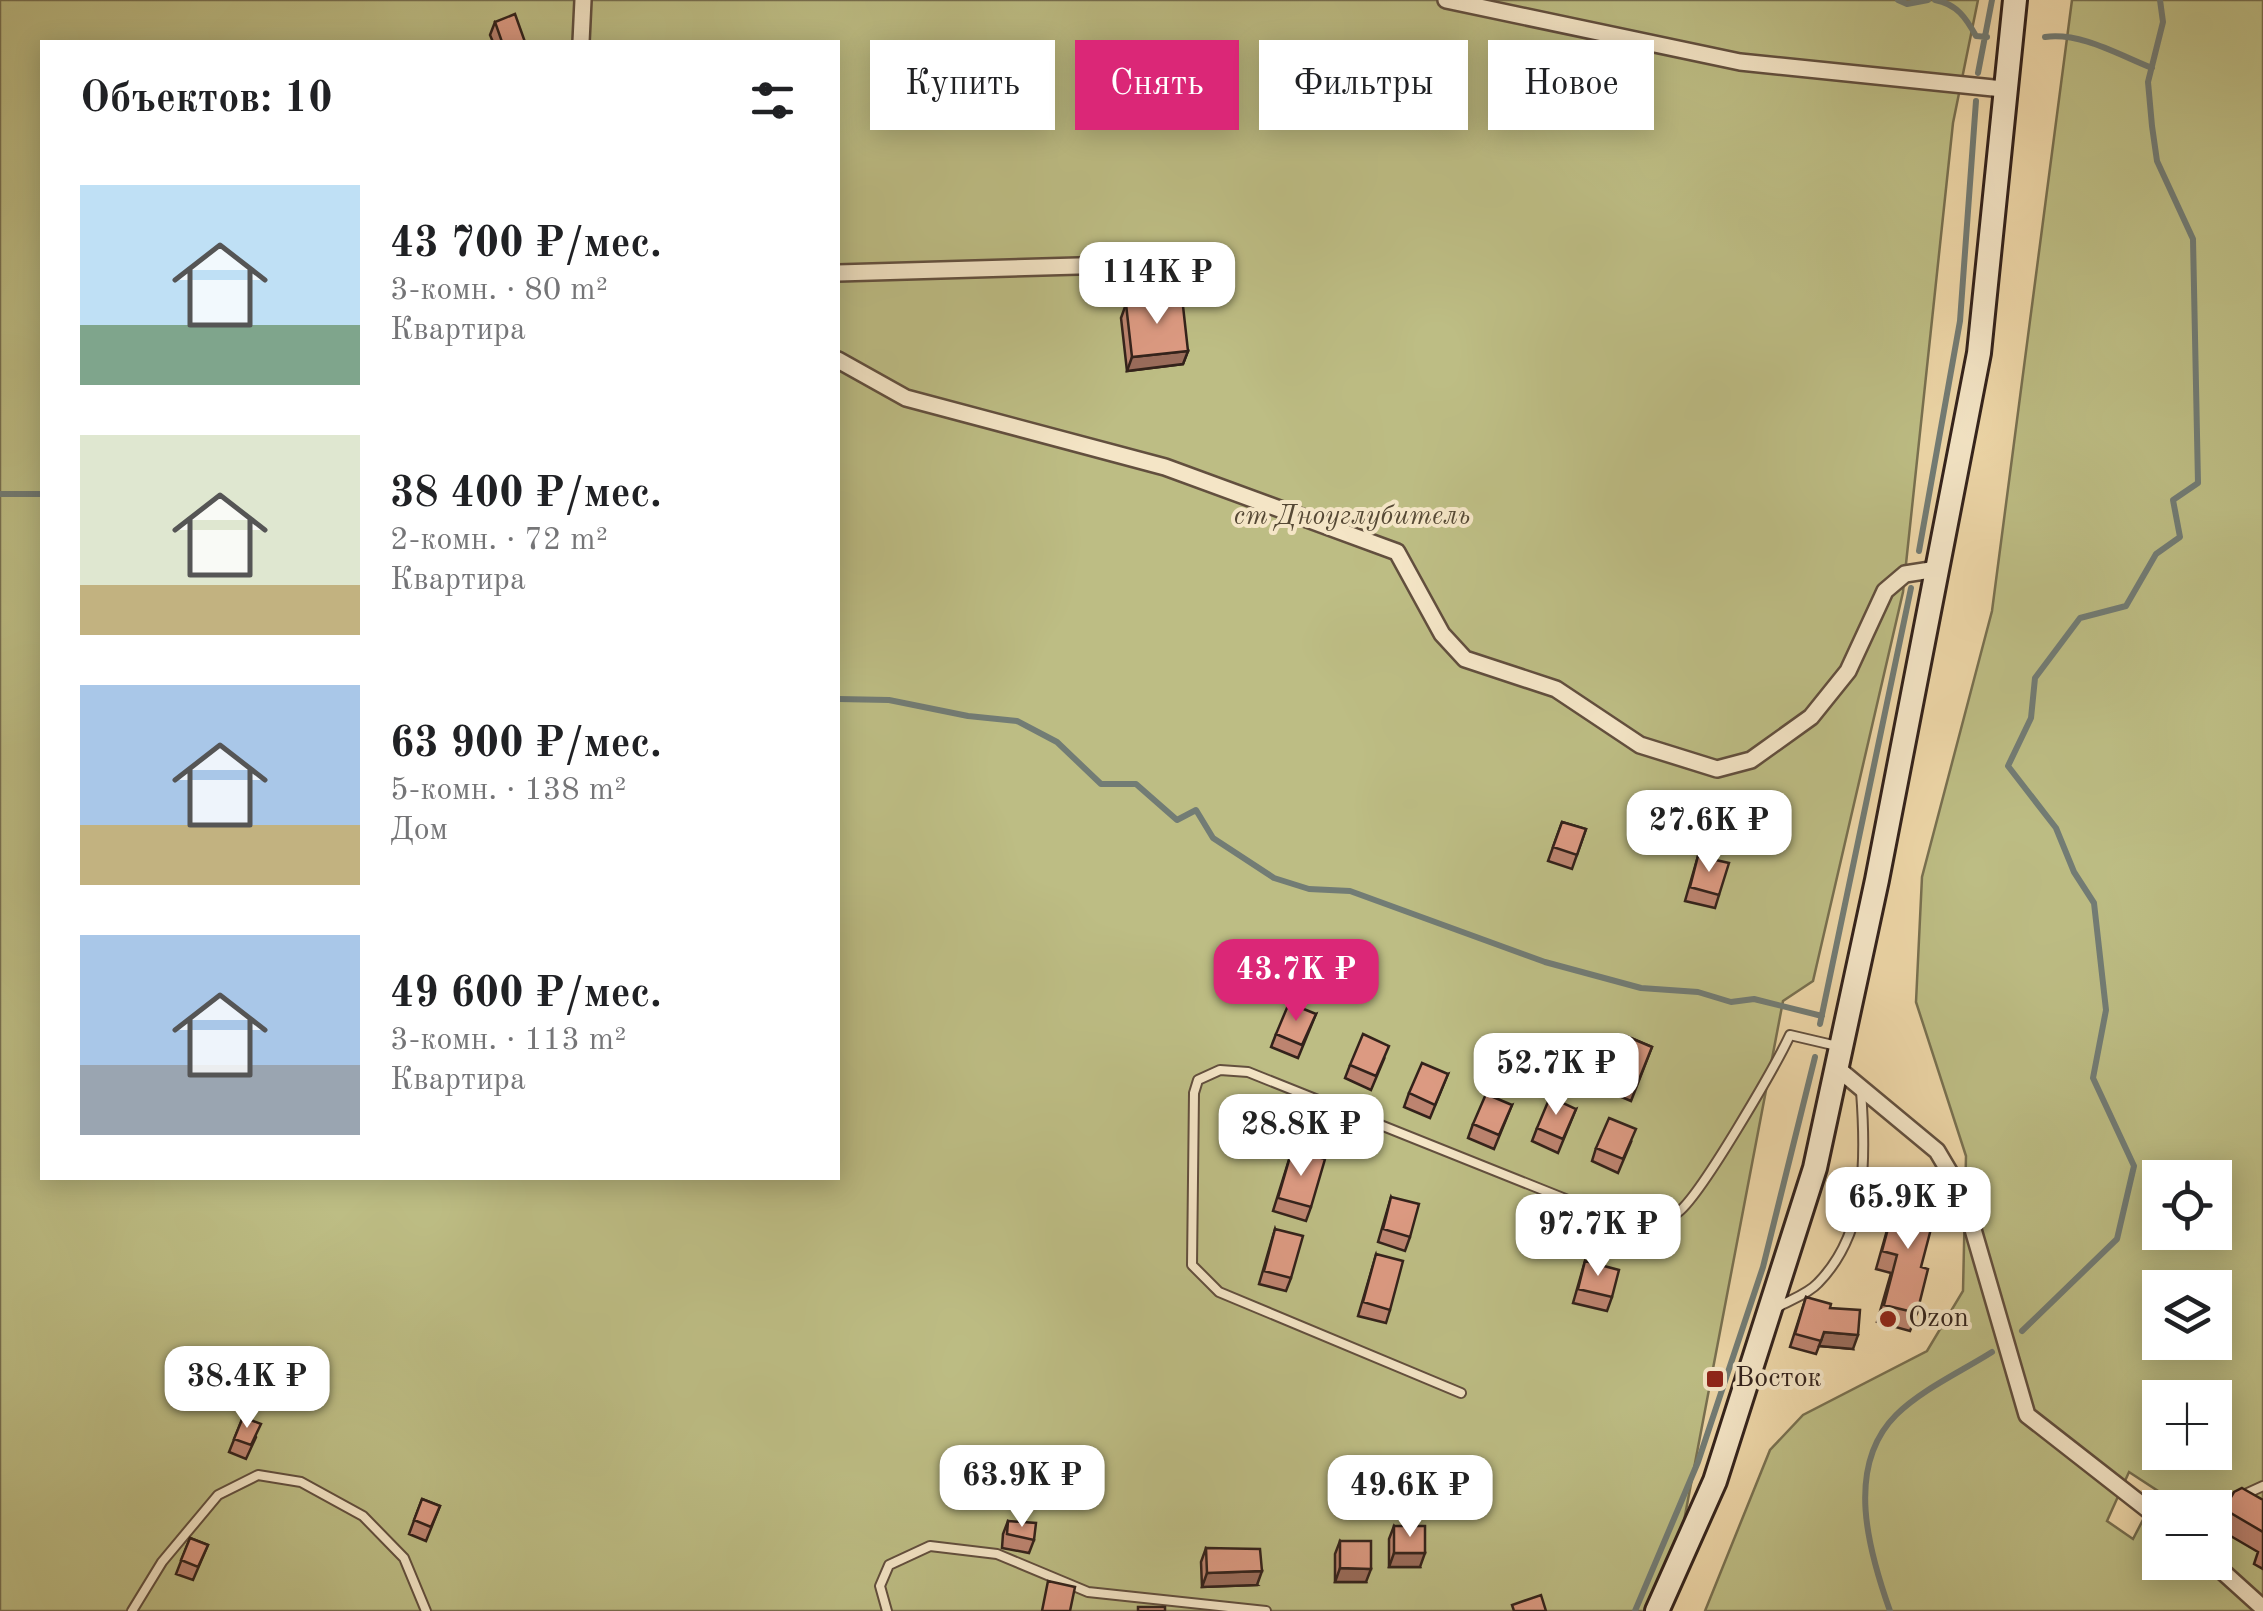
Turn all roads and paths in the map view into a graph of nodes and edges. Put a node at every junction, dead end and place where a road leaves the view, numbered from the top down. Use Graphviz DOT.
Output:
graph roads {
  1 [pos="583,0"];
  2 [pos="1446,0"];
  3 [pos="2016,0"];
  4 [pos="581,40"];
  5 [pos="2003,88"];
  6 [pos="1149,264"];
  7 [pos="840,273"];
  8 [pos="840,361"];
  9 [pos="1937,569"];
  10 [pos="1839,1058"];
  11 [pos="1860,1090"];
  12 [pos="1769,1312"];
  13 [pos="1460,1393"];
  14 [pos="2263,1486"];
  15 [pos="2232,1500"];
  16 [pos="2142,1505"];
  17 [pos="2232,1580"];
  18 [pos="2263,1608"];
  19 [pos="132,1611"];
  20 [pos="426,1611"];
  21 [pos="887,1611"];
  22 [pos="1266,1611"];
  23 [pos="1657,1611"];
  1 -- 4 [label="street"];
  2 -- 5 [label="street"];
  3 -- 5 [label="street"];
  5 -- 9 [label="street"];
  6 -- 7 [label="street"];
  8 -- 9 [label="street"];
  9 -- 10 [label="street"];
  10 -- 11 [label="street"];
  10 -- 12 [label="street"];
  10 -- 13 [label="lane"];
  11 -- 12 [label="lane"];
  11 -- 16 [label="street"];
  12 -- 23 [label="street"];
  14 -- 15 [label="lane"];
  17 -- 18 [label="street"];
  19 -- 20 [label="lane"];
  21 -- 22 [label="lane"];
}
